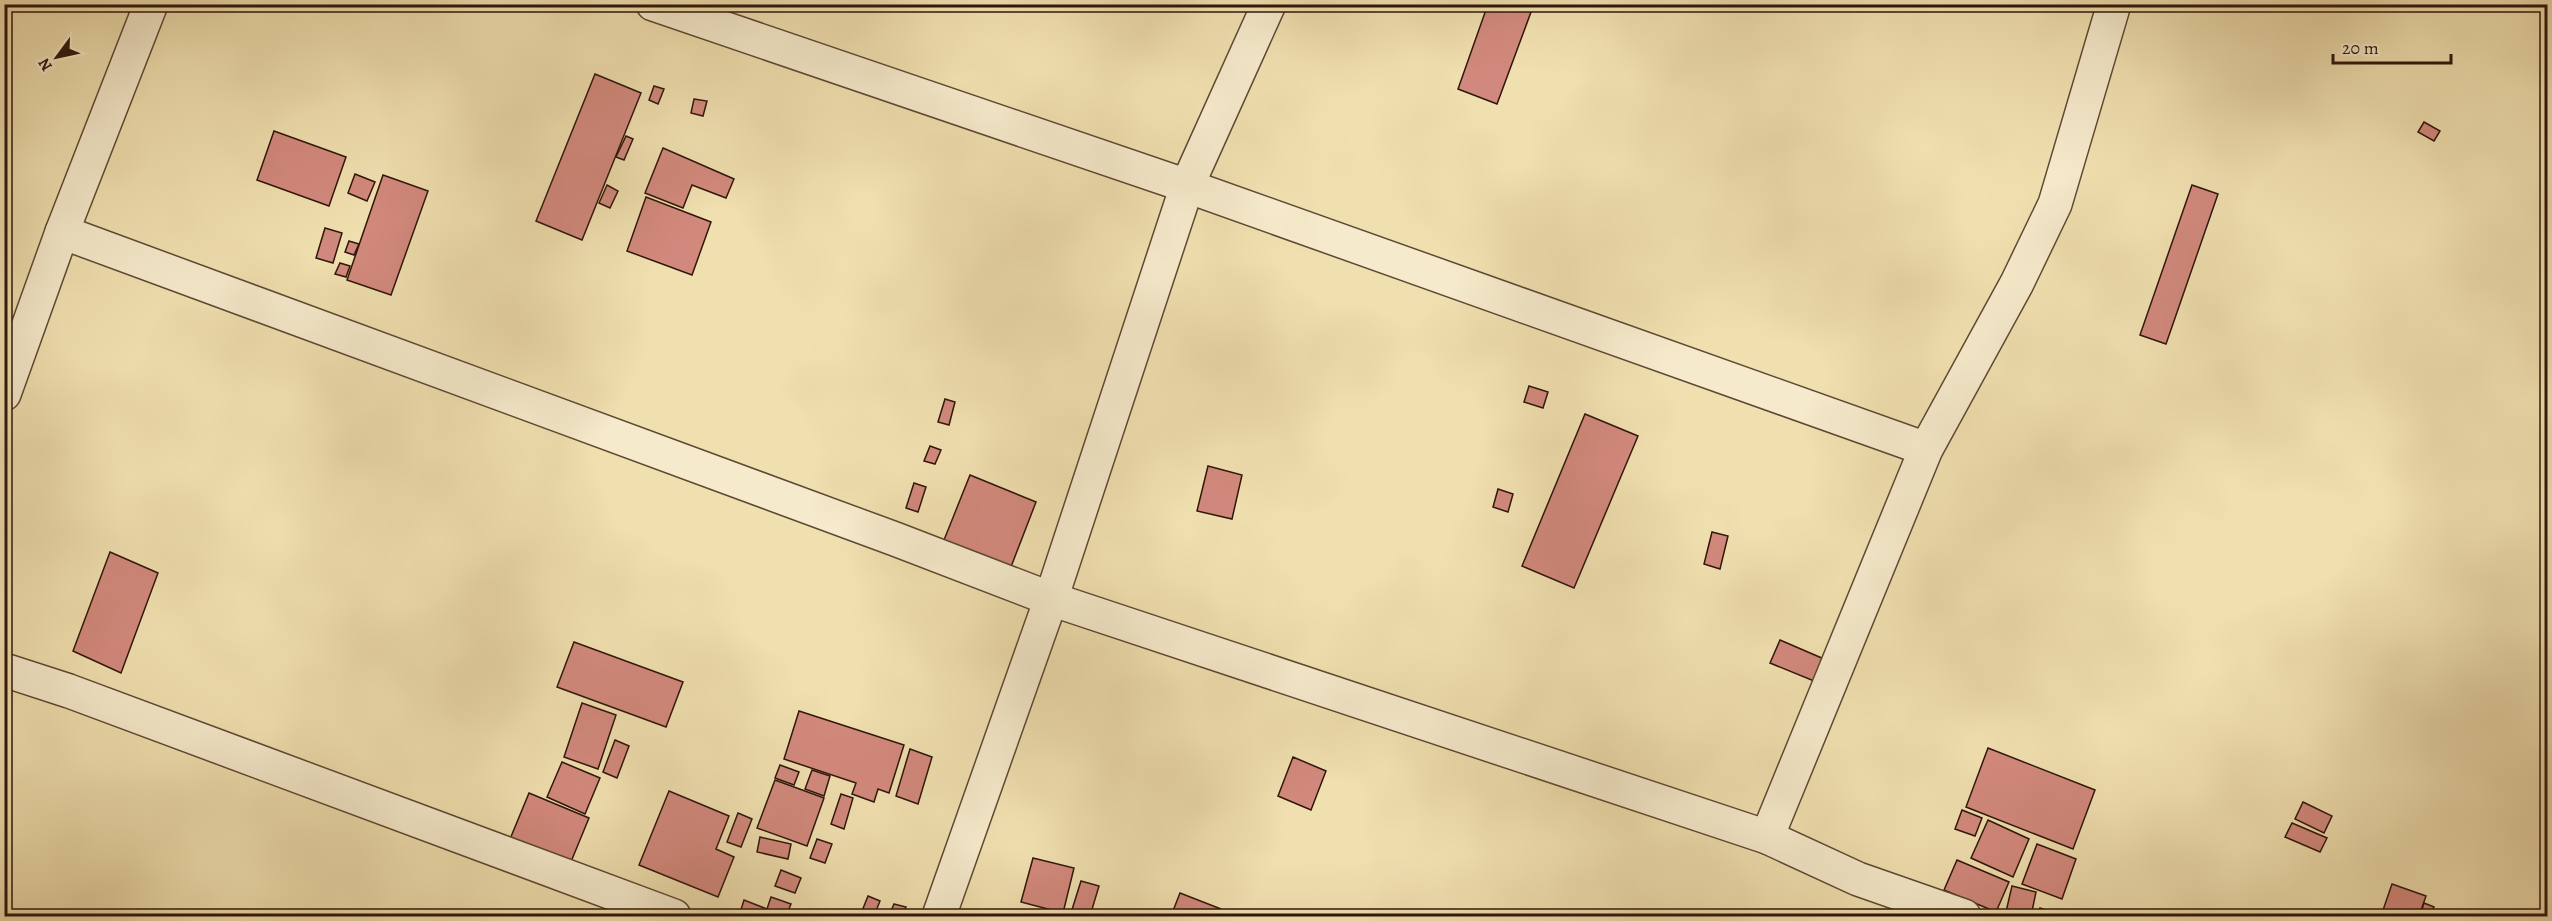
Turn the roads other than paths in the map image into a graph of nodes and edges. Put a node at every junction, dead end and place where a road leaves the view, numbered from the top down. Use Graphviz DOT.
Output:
graph roads {
  1 [pos="151,4"];
  2 [pos="653,4"];
  3 [pos="1269,4"];
  4 [pos="2114,4"];
  5 [pos="1187,186"];
  6 [pos="62,232"];
  7 [pos="4,394"];
  8 [pos="1926,449"];
  9 [pos="1051,599"];
  10 [pos="4,670"];
  11 [pos="1767,837"];
  12 [pos="674,916"];
  13 [pos="939,916"];
  14 [pos="1964,916"];
  1 -- 6 [label="street"];
  2 -- 5 [label="street"];
  3 -- 5 [label="street"];
  4 -- 8 [label="street"];
  5 -- 8 [label="street"];
  5 -- 9 [label="street"];
  6 -- 7 [label="street"];
  6 -- 9 [label="street"];
  8 -- 11 [label="street"];
  9 -- 11 [label="street"];
  9 -- 13 [label="street"];
  10 -- 12 [label="street"];
  11 -- 14 [label="street"];
}
